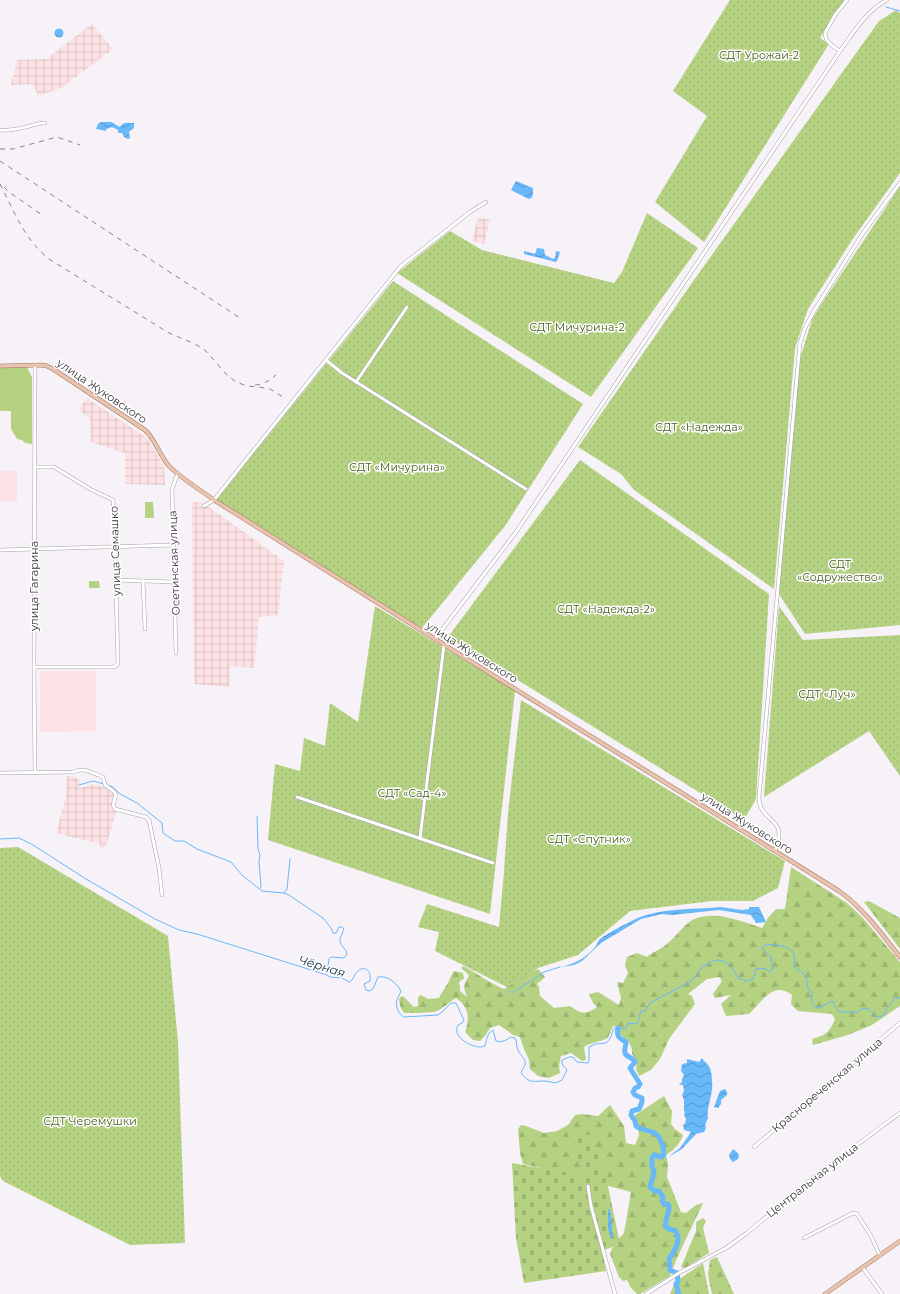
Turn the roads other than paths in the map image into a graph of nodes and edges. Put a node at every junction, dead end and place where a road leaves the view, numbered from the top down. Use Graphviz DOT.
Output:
graph roads {
  1 [pos="848,0"];
  2 [pos="887,0"];
  3 [pos="840,52"];
  4 [pos="45,123"];
  5 [pos="0,130"];
  6 [pos="900,183"];
  7 [pos="486,202"];
  8 [pos="407,307"];
  9 [pos="326,360"];
  10 [pos="35,365"];
  11 [pos="0,366"];
  12 [pos="356,382"];
  13 [pos="35,467"];
  14 [pos="178,473"];
  15 [pos="526,489"];
  16 [pos="214,500"];
  17 [pos="204,506"];
  18 [pos="173,546"];
  19 [pos="114,547"];
  20 [pos="34,549"];
  21 [pos="0,550"];
  22 [pos="116,580"];
  23 [pos="143,581"];
  24 [pos="174,582"];
  25 [pos="145,630"];
  26 [pos="435,639"];
  27 [pos="444,645"];
  28 [pos="176,653"];
  29 [pos="34,667"];
  30 [pos="0,773"];
  31 [pos="35,773"];
  32 [pos="297,798"];
  33 [pos="420,838"];
  34 [pos="775,851"];
  35 [pos="492,863"];
  36 [pos="162,895"];
  37 [pos="900,957"];
  38 [pos="900,1023"];
  39 [pos="900,1113"];
  40 [pos="754,1147"];
  41 [pos="588,1186"];
  42 [pos="804,1238"];
  43 [pos="900,1241"];
  44 [pos="880,1256"];
  45 [pos="863,1268"];
  46 [pos="615,1294"];
  47 [pos="646,1294"];
  48 [pos="825,1294"];
  49 [pos="882,1294"];
  1 -- 3 [label="street"];
  2 -- 3 [label="street"];
  3 -- 26 [label="street"];
  4 -- 5 [label="street"];
  6 -- 34 [label="street"];
  7 -- 9 [label="street"];
  8 -- 12 [label="street"];
  9 -- 12 [label="street"];
  9 -- 16 [label="street"];
  10 -- 11 [label="main road, улица Жуковского"];
  10 -- 13 [label="street, улица Гагарина"];
  10 -- 14 [label="main road, улица Жуковского"];
  12 -- 15 [label="street"];
  13 -- 19 [label="street, улица Семашко"];
  13 -- 20 [label="street, улица Гагарина"];
  14 -- 16 [label="main road, улица Жуковского"];
  14 -- 18 [label="street, Осетинская улица"];
  16 -- 17 [label="street"];
  16 -- 26 [label="main road, улица Жуковского"];
  18 -- 19 [label="street"];
  18 -- 24 [label="street, Осетинская улица"];
  19 -- 20 [label="street"];
  19 -- 22 [label="street, улица Семашко"];
  20 -- 21 [label="street"];
  20 -- 29 [label="street, улица Гагарина"];
  22 -- 23 [label="street"];
  22 -- 29 [label="street, улица Семашко"];
  23 -- 24 [label="street"];
  23 -- 25 [label="street"];
  24 -- 28 [label="street, Осетинская улица"];
  26 -- 27 [label="main road, улица Жуковского"];
  27 -- 33 [label="street"];
  27 -- 34 [label="main road, улица Жуковского"];
  29 -- 31 [label="street, улица Гагарина"];
  30 -- 31 [label="street"];
  31 -- 36 [label="street"];
  32 -- 33 [label="street"];
  33 -- 35 [label="street"];
  34 -- 37 [label="main road, улица Жуковского"];
  38 -- 40 [label="street, Краснореченская улица"];
  39 -- 47 [label="street, Центральная улица"];
  41 -- 46 [label="street"];
  42 -- 44 [label="street"];
  43 -- 44 [label="main road"];
  44 -- 45 [label="main road"];
  45 -- 48 [label="main road"];
  45 -- 49 [label="street"];
}
